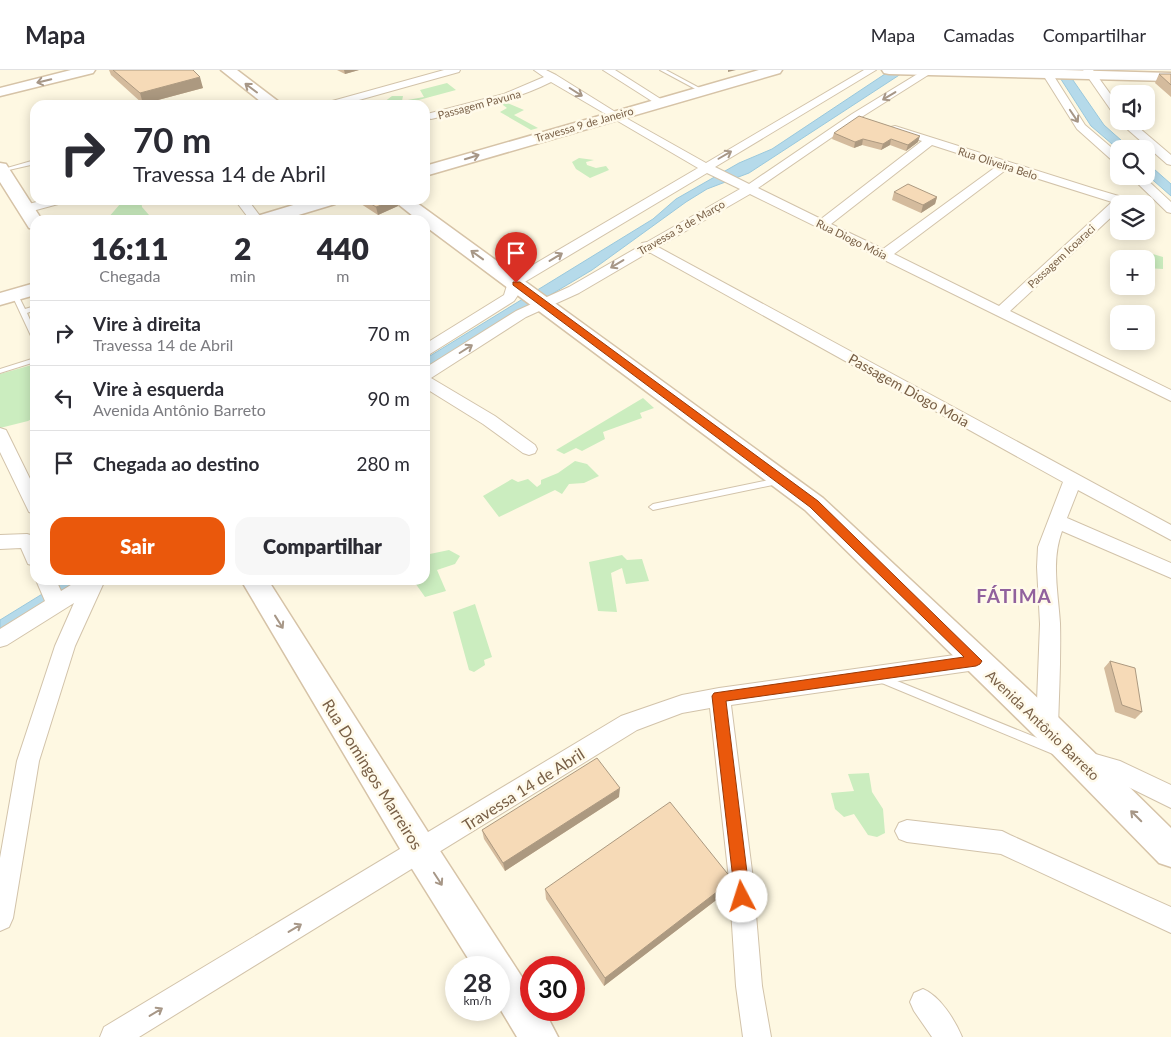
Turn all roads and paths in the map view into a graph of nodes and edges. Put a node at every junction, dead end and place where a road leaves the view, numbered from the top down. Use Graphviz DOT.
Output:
graph roads {
  1 [pos="88,70"];
  2 [pos="228,70"];
  3 [pos="453,70"];
  4 [pos="608,70"];
  5 [pos="662,70"];
  6 [pos="760,70"];
  7 [pos="775,70"];
  8 [pos="871,70"];
  9 [pos="889,70"];
  10 [pos="928,71"];
  11 [pos="547,72"];
  12 [pos="1050,73"];
  13 [pos="1089,74"];
  14 [pos="1171,77"];
  15 [pos="743,78"];
  16 [pos="703,90"];
  17 [pos="0,92"];
  18 [pos="268,100"];
  19 [pos="347,100"];
  20 [pos="1110,102"];
  21 [pos="662,103"];
  22 [pos="613,115"];
  23 [pos="432,116"];
  24 [pos="856,116"];
  25 [pos="1136,130"];
  26 [pos="930,141"];
  27 [pos="1110,152"];
  28 [pos="1166,153"];
  29 [pos="1171,162"];
  30 [pos="30,163"];
  31 [pos="1005,165"];
  32 [pos="707,168"];
  33 [pos="1,169"];
  34 [pos="430,170"];
  35 [pos="1146,185"];
  36 [pos="744,187"];
  37 [pos="1110,198"];
  38 [pos="40,205"];
  39 [pos="245,205"];
  40 [pos="312,205"];
  41 [pos="409,205"];
  42 [pos="1155,206"];
  43 [pos="1170,208"];
  44 [pos="25,209"];
  45 [pos="1110,211"];
  46 [pos="253,215"];
  47 [pos="280,215"];
  48 [pos="422,215"];
  49 [pos="30,216"];
  50 [pos="430,221"];
  51 [pos="822,224"];
  52 [pos="647,246"];
  53 [pos="884,255"];
  54 [pos="515,283"];
  55 [pos="30,292"];
  56 [pos="13,302"];
  57 [pos="543,303"];
  58 [pos="30,307"];
  59 [pos="1002,311"];
  60 [pos="30,330"];
  61 [pos="430,348"];
  62 [pos="30,362"];
  63 [pos="0,371"];
  64 [pos="430,372"];
  65 [pos="430,384"];
  66 [pos="1171,396"];
  67 [pos="0,434"];
  68 [pos="529,448"];
  69 [pos="1073,479"];
  70 [pos="782,480"];
  71 [pos="30,497"];
  72 [pos="653,507"];
  73 [pos="1056,521"];
  74 [pos="1171,534"];
  75 [pos="1171,571"];
  76 [pos="80,585"];
  77 [pos="92,585"];
  78 [pos="257,585"];
  79 [pos="52,593"];
  80 [pos="0,639"];
  81 [pos="976,661"];
  82 [pos="873,675"];
  83 [pos="719,696"];
  84 [pos="1047,728"];
  85 [pos="1079,759"];
  86 [pos="1171,797"];
  87 [pos="908,831"];
  88 [pos="1171,851"];
  89 [pos="421,852"];
  90 [pos="0,918"];
  91 [pos="1171,920"];
  92 [pos="486,956"];
  93 [pos="510,991"];
  94 [pos="923,1002"];
  95 [pos="114,1037"];
  96 [pos="539,1037"];
  97 [pos="756,1037"];
  98 [pos="948,1037"];
  1 -- 17 [label="main road, one-way"];
  18 -- 2 [label="main road, one-way"];
  3 -- 19 [label="street"];
  4 -- 21 [label="street"];
  5 -- 16 [label="lane"];
  6 -- 15 [label="main road"];
  7 -- 15 [label="main road"];
  32 -- 8 [label="street, one-way"];
  9 -- 10 [label="main road"];
  10 -- 12 [label="main road"];
  10 -- 24 [label="street, Travessa 3 de Março, one-way"];
  11 -- 22 [label="street, Rua Diogo Móia, one-way"];
  11 -- 23 [label="street, Passagem Pavuna"];
  12 -- 13 [label="main road"];
  12 -- 27 [label="street, one-way"];
  13 -- 14 [label="main road"];
  13 -- 20 [label="street"];
  15 -- 16 [label="main road, Travessa 9 de Janeiro"];
  16 -- 21 [label="main road, Travessa 9 de Janeiro"];
  21 -- 22 [label="main road, Travessa 9 de Janeiro"];
  22 -- 32 [label="street, Rua Diogo Móia"];
  34 -- 22 [label="main road, Travessa 9 de Janeiro, one-way"];
  24 -- 26 [label="street, Rua Oliveira Belo"];
  24 -- 36 [label="street, Travessa 3 de Março"];
  25 -- 28 [label="street"];
  26 -- 31 [label="street, Rua Oliveira Belo"];
  26 -- 51 [label="street"];
  28 -- 29 [label="street"];
  30 -- 33 [label="lane"];
  31 -- 37 [label="street, Rua Oliveira Belo"];
  31 -- 53 [label="street"];
  32 -- 36 [label="street, Rua Diogo Móia"];
  54 -- 32 [label="street, one-way"];
  33 -- 44 [label="main road"];
  35 -- 43 [label="street"];
  36 -- 51 [label="street, Rua Diogo Móia"];
  36 -- 52 [label="street, Travessa 3 de Março"];
  38 -- 44 [label="street"];
  39 -- 46 [label="street"];
  40 -- 47 [label="main road"];
  48 -- 41 [label="main road, Avenida Antônio Barreto, one-way"];
  42 -- 43 [label="street"];
  44 -- 49 [label="main road"];
  45 -- 59 [label="street, Passagem Icoaraci"];
  54 -- 50 [label="main road, Avenida Antônio Barreto, one-way"];
  51 -- 53 [label="street, Rua Diogo Móia"];
  52 -- 57 [label="street, Travessa 3 de Março, one-way"];
  52 -- 69 [label="street, Passagem Diogo Moia"];
  53 -- 59 [label="street, Rua Diogo Móia"];
  54 -- 57 [label="main road, Avenida Antônio Barreto"];
  54 -- 61 [label="street"];
  55 -- 56 [label="main road"];
  56 -- 58 [label="lane"];
  56 -- 60 [label="lane"];
  64 -- 57 [label="street, Travessa 3 de Março, one-way"];
  57 -- 70 [label="main road, Avenida Antônio Barreto"];
  59 -- 66 [label="street, Rua Diogo Móia"];
  62 -- 63 [label="lane"];
  65 -- 68 [label="street"];
  67 -- 71 [label="street"];
  69 -- 73 [label="street"];
  69 -- 74 [label="street, Passagem Diogo Moia"];
  70 -- 72 [label="lane"];
  70 -- 81 [label="main road, Avenida Antônio Barreto"];
  73 -- 75 [label="street"];
  73 -- 84 [label="street"];
  76 -- 79 [label="street"];
  77 -- 90 [label="street"];
  78 -- 89 [label="main road, Rua Domingos Marreiros, one-way"];
  79 -- 80 [label="street"];
  81 -- 82 [label="street, Travessa 14 de Abril"];
  81 -- 84 [label="main road, Avenida Antônio Barreto"];
  82 -- 83 [label="street, Travessa 14 de Abril"];
  82 -- 85 [label="lane"];
  83 -- 89 [label="street, Travessa 14 de Abril"];
  83 -- 97 [label="street"];
  84 -- 85 [label="main road, Avenida Antônio Barreto"];
  85 -- 86 [label="street"];
  88 -- 85 [label="main road, Avenida Antônio Barreto, one-way"];
  87 -- 91 [label="street"];
  89 -- 92 [label="main road, Rua Domingos Marreiros, one-way"];
  95 -- 89 [label="street, Travessa 14 de Abril, one-way"];
  93 -- 96 [label="main road"];
  94 -- 98 [label="street"];
}
